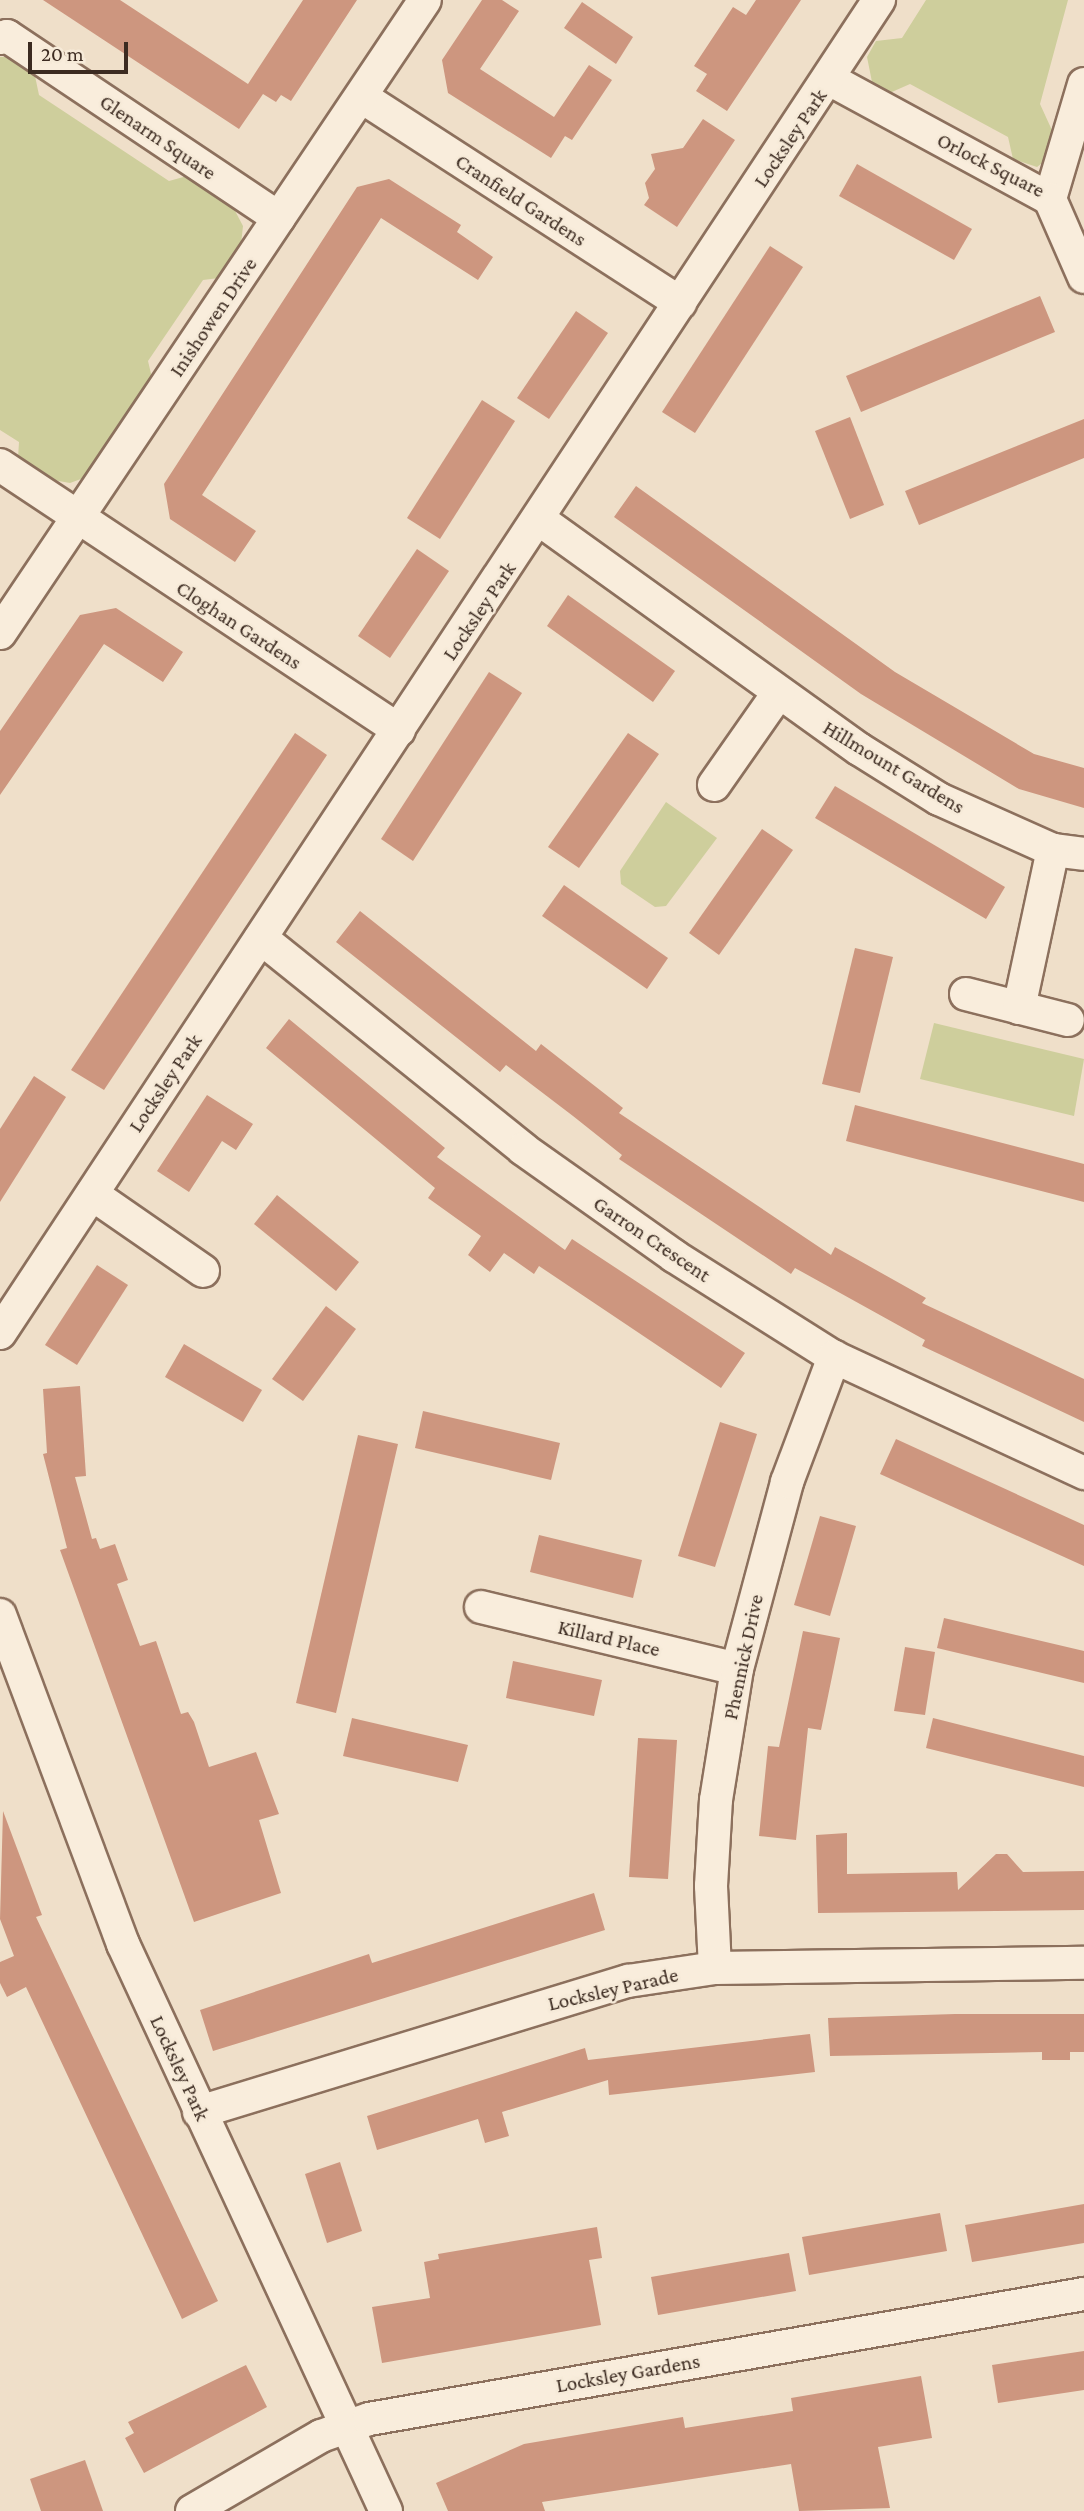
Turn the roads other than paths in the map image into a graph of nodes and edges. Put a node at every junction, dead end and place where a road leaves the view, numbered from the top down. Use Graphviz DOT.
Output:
graph roads {
  1 [pos="425,0"];
  2 [pos="879,0"];
  3 [pos="0,38"];
  4 [pos="829,79"];
  5 [pos="1084,84"];
  6 [pos="362,97"];
  7 [pos="1050,199"];
  8 [pos="279,218"];
  9 [pos="1084,277"];
  10 [pos="680,303"];
  11 [pos="0,465"];
  12 [pos="80,519"];
  13 [pos="540,520"];
  14 [pos="0,633"];
  15 [pos="779,692"];
  16 [pos="399,730"];
  17 [pos="714,785"];
  18 [pos="1069,852"];
  19 [pos="261,938"];
  20 [pos="966,994"];
  21 [pos="1019,1007"];
  22 [pos="1068,1020"];
  23 [pos="92,1194"];
  24 [pos="203,1271"];
  25 [pos="0,1333"];
  26 [pos="834,1357"];
  27 [pos="1084,1473"];
  28 [pos="481,1607"];
  29 [pos="0,1615"];
  30 [pos="737,1669"];
  31 [pos="1084,1963"];
  32 [pos="715,1968"];
  33 [pos="199,2112"];
  34 [pos="1084,2294"];
  35 [pos="346,2425"];
  36 [pos="192,2511"];
  37 [pos="386,2511"];
  1 -- 6 [label="street, Inishowen Drive"];
  2 -- 4 [label="street, Locksley Park"];
  3 -- 8 [label="street, Glenarm Square"];
  4 -- 7 [label="street, Orlock Square"];
  4 -- 10 [label="street, Locksley Park"];
  5 -- 7 [label="street, Orlock Square"];
  6 -- 8 [label="street, Inishowen Drive"];
  6 -- 10 [label="street, Cranfield Gardens"];
  7 -- 9 [label="street"];
  8 -- 12 [label="street, Inishowen Drive"];
  10 -- 13 [label="street, Locksley Park"];
  11 -- 12 [label="street"];
  12 -- 14 [label="street, Inishowen Drive"];
  12 -- 16 [label="street, Cloghan Gardens"];
  13 -- 15 [label="street, Hillmount Gardens"];
  13 -- 16 [label="street, Locksley Park"];
  15 -- 17 [label="street"];
  15 -- 18 [label="street, Hillmount Gardens"];
  16 -- 19 [label="street, Locksley Park"];
  18 -- 21 [label="street, Hillmount Gardens"];
  19 -- 23 [label="street, Locksley Park"];
  19 -- 26 [label="street, Garron Crescent"];
  20 -- 21 [label="street"];
  21 -- 22 [label="street"];
  23 -- 24 [label="street"];
  23 -- 25 [label="street, Locksley Park"];
  26 -- 27 [label="street, Garron Crescent"];
  26 -- 30 [label="street, Phennick Drive"];
  28 -- 30 [label="street, Killard Place"];
  29 -- 33 [label="street, Locksley Park"];
  30 -- 32 [label="street, Phennick Drive"];
  31 -- 32 [label="street, Locksley Parade"];
  32 -- 33 [label="street, Locksley Parade"];
  33 -- 35 [label="street, Locksley Park"];
  34 -- 35 [label="street, Locksley Gardens"];
  35 -- 36 [label="street, Locksley Gardens"];
  35 -- 37 [label="street, Locksley Park"];
}
